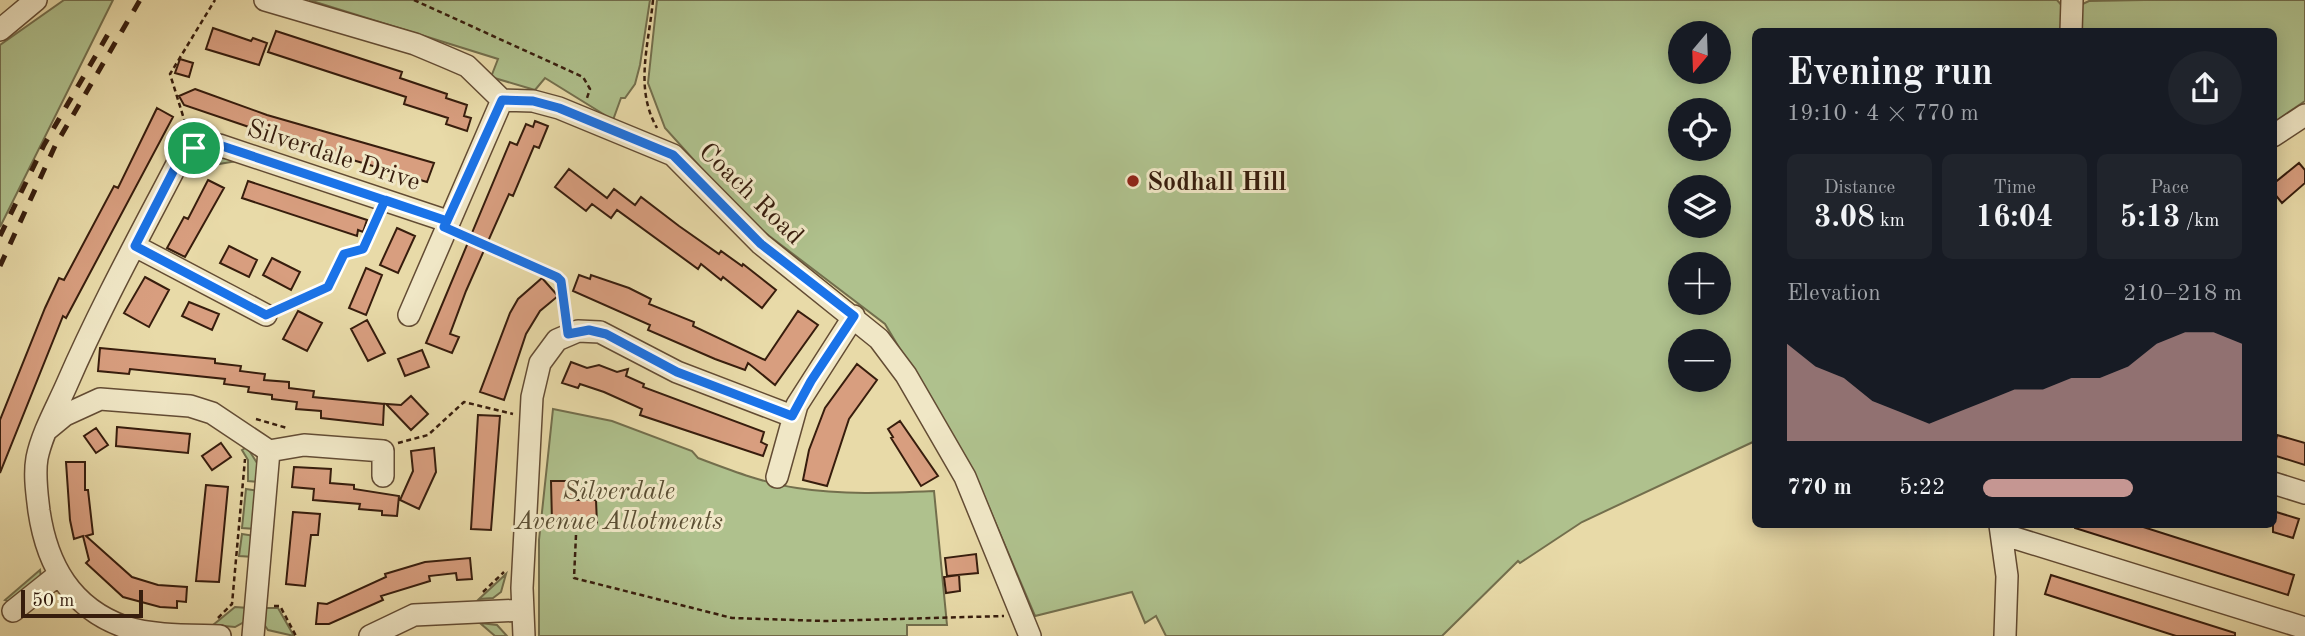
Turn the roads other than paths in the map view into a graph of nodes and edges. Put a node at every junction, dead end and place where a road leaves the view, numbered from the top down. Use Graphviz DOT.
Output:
graph roads {
  1 [pos="36,0"];
  2 [pos="264,0"];
  3 [pos="2071,0"];
  4 [pos="2071,28"];
  5 [pos="0,30"];
  6 [pos="502,100"];
  7 [pos="2305,115"];
  8 [pos="2277,133"];
  9 [pos="446,224"];
  10 [pos="135,246"];
  11 [pos="266,315"];
  12 [pos="409,315"];
  13 [pos="854,316"];
  14 [pos="74,367"];
  15 [pos="100,399"];
  16 [pos="792,416"];
  17 [pos="48,429"];
  18 [pos="269,452"];
  19 [pos="383,476"];
  20 [pos="777,477"];
  21 [pos="2277,484"];
  22 [pos="2305,493"];
  23 [pos="2001,530"];
  24 [pos="58,575"];
  25 [pos="522,610"];
  26 [pos="13,611"];
  27 [pos="2305,628"];
  28 [pos="210,636"];
  29 [pos="253,636"];
  30 [pos="369,636"];
  31 [pos="524,636"];
  32 [pos="1030,636"];
  33 [pos="2005,636"];
  1 -- 5 [label="street"];
  2 -- 6 [label="street"];
  3 -- 4 [label="street"];
  6 -- 9 [label="street"];
  6 -- 13 [label="street, Coach Road"];
  7 -- 8 [label="street"];
  9 -- 10 [label="street, Silverdale Drive"];
  9 -- 12 [label="street"];
  10 -- 11 [label="street"];
  10 -- 14 [label="street"];
  13 -- 16 [label="street"];
  13 -- 32 [label="street, Coach Road"];
  14 -- 15 [label="street"];
  14 -- 17 [label="street"];
  15 -- 17 [label="street"];
  15 -- 18 [label="street"];
  16 -- 20 [label="street"];
  16 -- 25 [label="street"];
  17 -- 24 [label="street"];
  18 -- 19 [label="street"];
  18 -- 29 [label="street"];
  21 -- 22 [label="street"];
  23 -- 27 [label="street"];
  23 -- 33 [label="street"];
  24 -- 26 [label="street"];
  24 -- 28 [label="street"];
  25 -- 30 [label="street"];
  25 -- 31 [label="street"];
}
